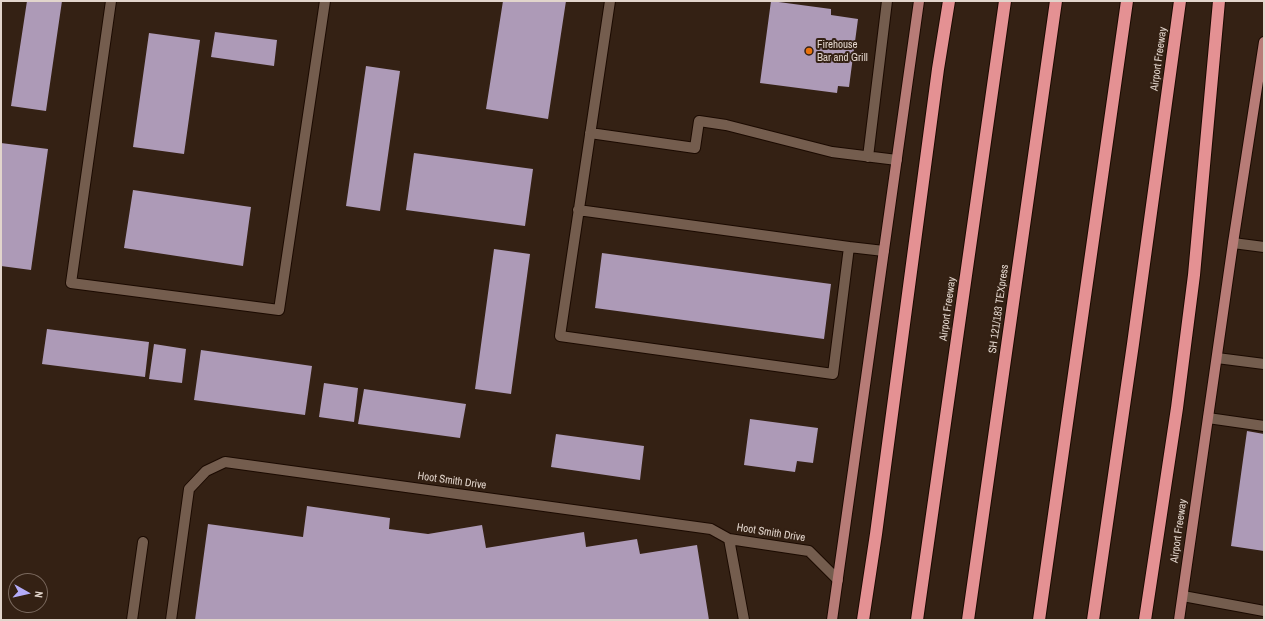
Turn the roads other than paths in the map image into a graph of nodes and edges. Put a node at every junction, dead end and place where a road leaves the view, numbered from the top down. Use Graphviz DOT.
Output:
graph roads {
  1 [pos="111,1"];
  2 [pos="325,1"];
  3 [pos="610,1"];
  4 [pos="887,1"];
  5 [pos="919,1"];
  6 [pos="949,1"];
  7 [pos="1005,1"];
  8 [pos="1056,1"];
  9 [pos="1127,1"];
  10 [pos="1180,1"];
  11 [pos="1219,1"];
  12 [pos="1264,42"];
  13 [pos="590,133"];
  14 [pos="868,157"];
  15 [pos="897,160"];
  16 [pos="578,210"];
  17 [pos="1233,243"];
  18 [pos="849,247"];
  19 [pos="1264,247"];
  20 [pos="884,251"];
  21 [pos="1216,358"];
  22 [pos="1264,364"];
  23 [pos="1208,418"];
  24 [pos="1264,426"];
  25 [pos="729,539"];
  26 [pos="143,542"];
  27 [pos="838,580"];
  28 [pos="1183,596"];
  29 [pos="1264,611"];
  30 [pos="132,620"];
  31 [pos="171,620"];
  32 [pos="744,620"];
  33 [pos="832,620"];
  34 [pos="863,620"];
  35 [pos="917,620"];
  36 [pos="968,620"];
  37 [pos="1039,620"];
  38 [pos="1093,620"];
  39 [pos="1145,620"];
  40 [pos="1179,620"];
  1 -- 2 [label="street"];
  3 -- 13 [label="street"];
  4 -- 14 [label="street"];
  5 -- 15 [label="main road"];
  6 -- 34 [label="highway"];
  7 -- 35 [label="highway, Airport Freeway"];
  8 -- 36 [label="highway, SH 121/183 TEXpress"];
  9 -- 37 [label="highway"];
  10 -- 38 [label="highway, Airport Freeway"];
  11 -- 39 [label="highway"];
  12 -- 17 [label="main road, Airport Freeway"];
  13 -- 14 [label="street"];
  13 -- 16 [label="street"];
  14 -- 15 [label="street"];
  15 -- 20 [label="main road"];
  16 -- 18 [label="street"];
  16 -- 18 [label="street"];
  17 -- 19 [label="street"];
  17 -- 21 [label="main road, Airport Freeway"];
  18 -- 20 [label="street"];
  20 -- 27 [label="main road"];
  21 -- 22 [label="street"];
  21 -- 23 [label="main road, Airport Freeway"];
  23 -- 24 [label="street"];
  23 -- 28 [label="main road, Airport Freeway"];
  25 -- 27 [label="street, Hoot Smith Drive"];
  25 -- 31 [label="street, Hoot Smith Drive"];
  25 -- 32 [label="street"];
  26 -- 30 [label="street"];
  27 -- 33 [label="main road"];
  28 -- 29 [label="street"];
  28 -- 40 [label="main road, Airport Freeway"];
}
